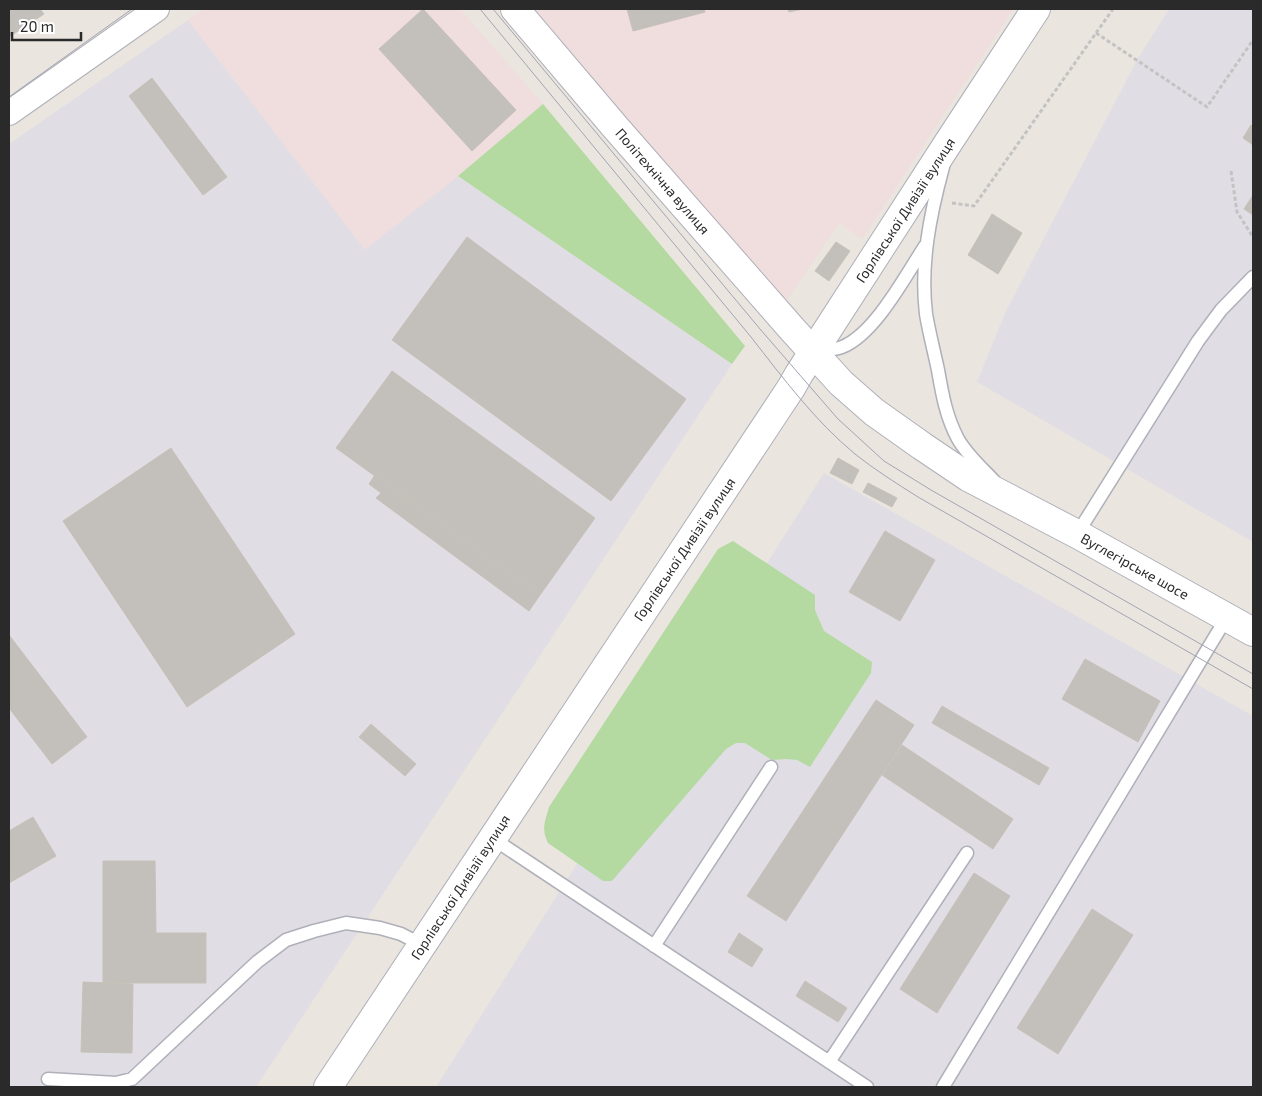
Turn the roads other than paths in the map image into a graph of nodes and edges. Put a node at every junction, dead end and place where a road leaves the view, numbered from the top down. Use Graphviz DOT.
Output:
graph roads {
  1 [pos="157,9"];
  2 [pos="515,9"];
  3 [pos="1036,9"];
  4 [pos="9,113"];
  5 [pos="950,140"];
  6 [pos="926,244"];
  7 [pos="1253,277"];
  8 [pos="813,351"];
  9 [pos="1016,503"];
  10 [pos="1077,534"];
  11 [pos="1227,617"];
  12 [pos="1253,632"];
  13 [pos="771,767"];
  14 [pos="492,838"];
  15 [pos="967,853"];
  16 [pos="422,944"];
  17 [pos="654,946"];
  18 [pos="829,1062"];
  19 [pos="954,1069"];
  20 [pos="48,1079"];
  21 [pos="328,1087"];
  22 [pos="867,1087"];
  23 [pos="943,1087"];
  24 [pos="953,1087"];
  1 -- 4 [label="street"];
  2 -- 8 [label="main road, Політехнічна вулиця"];
  3 -- 5 [label="main road, Горлівської Дивізії вулиця"];
  5 -- 6 [label="lane"];
  5 -- 8 [label="main road, Горлівської Дивізії вулиця"];
  6 -- 8 [label="lane"];
  6 -- 9 [label="lane"];
  7 -- 10 [label="lane"];
  8 -- 9 [label="main road, Політехнічна вулиця"];
  8 -- 14 [label="main road, Горлівської Дивізії вулиця"];
  9 -- 10 [label="main road, Вуглегірське шосе"];
  10 -- 11 [label="main road, Вуглегірське шосе"];
  11 -- 12 [label="main road, Вуглегірське шосе"];
  11 -- 19 [label="lane"];
  13 -- 17 [label="lane"];
  14 -- 16 [label="main road, Горлівської Дивізії вулиця"];
  14 -- 17 [label="lane"];
  15 -- 18 [label="lane"];
  16 -- 20 [label="lane"];
  16 -- 21 [label="main road, Горлівської Дивізії вулиця"];
  17 -- 18 [label="lane"];
  18 -- 22 [label="lane"];
  19 -- 23 [label="lane"];
  19 -- 24 [label="lane"];
}
